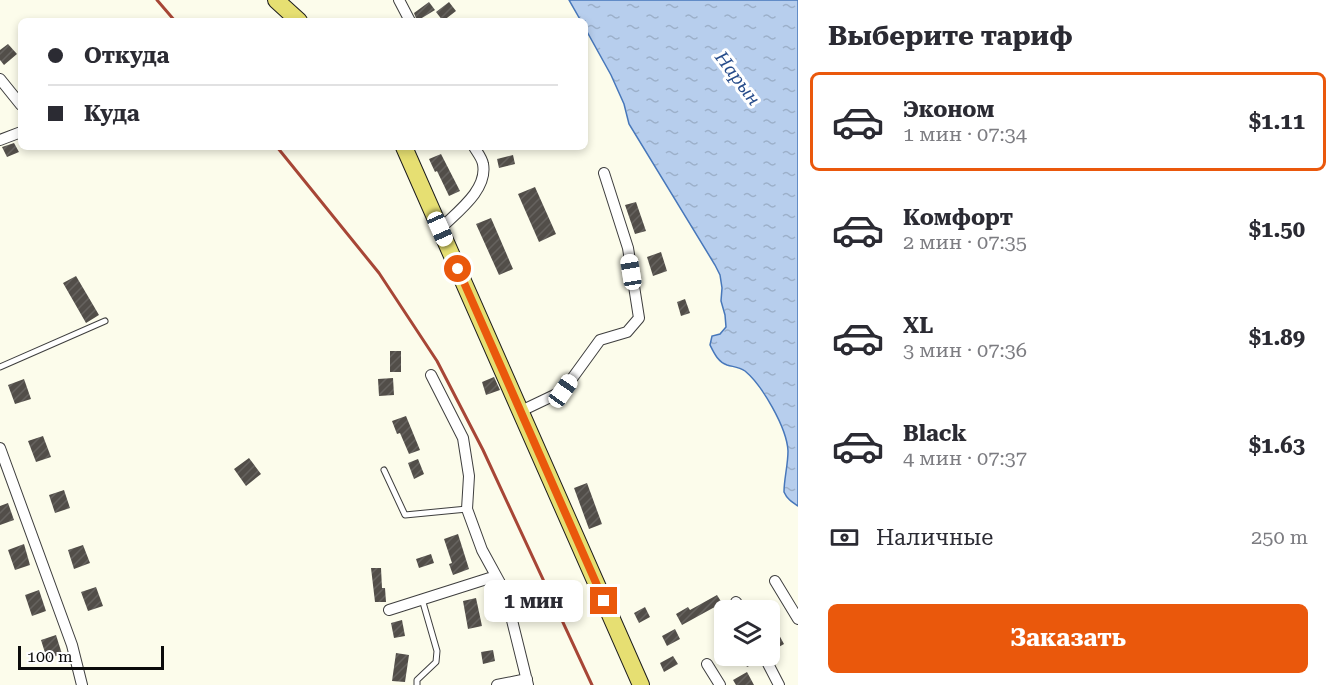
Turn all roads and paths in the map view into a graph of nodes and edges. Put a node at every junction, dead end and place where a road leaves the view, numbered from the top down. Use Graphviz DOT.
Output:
graph roads {
  1 [pos="276,0"];
  2 [pos="399,0"];
  3 [pos="296,18"];
  4 [pos="408,18"];
  5 [pos="0,79"];
  6 [pos="18,101"];
  7 [pos="18,133"];
  8 [pos="0,140"];
  9 [pos="405,150"];
  10 [pos="476,150"];
  11 [pos="604,173"];
  12 [pos="440,229"];
  13 [pos="105,321"];
  14 [pos="0,367"];
  15 [pos="431,375"];
  16 [pos="521,411"];
  17 [pos="0,448"];
  18 [pos="384,470"];
  19 [pos="467,509"];
  20 [pos="496,576"];
  21 [pos="775,581"];
  22 [pos="422,599"];
  23 [pos="389,610"];
  24 [pos="798,619"];
  25 [pos="707,664"];
  26 [pos="769,666"];
  27 [pos="527,682"];
  28 [pos="82,685"];
  29 [pos="417,685"];
  30 [pos="497,685"];
  31 [pos="641,685"];
  32 [pos="720,685"];
  33 [pos="779,685"];
  1 -- 3 [label="main road"];
  2 -- 4 [label="street"];
  5 -- 6 [label="street"];
  7 -- 8 [label="street"];
  9 -- 12 [label="main road"];
  10 -- 12 [label="street"];
  11 -- 16 [label="street"];
  12 -- 16 [label="main road"];
  13 -- 14 [label="lane"];
  15 -- 19 [label="street"];
  16 -- 31 [label="main road"];
  17 -- 28 [label="street"];
  18 -- 19 [label="lane"];
  19 -- 20 [label="street"];
  20 -- 22 [label="street"];
  20 -- 27 [label="street"];
  21 -- 24 [label="street"];
  22 -- 23 [label="street"];
  22 -- 29 [label="lane"];
  25 -- 32 [label="street"];
  26 -- 33 [label="street"];
  27 -- 30 [label="street"];
}
